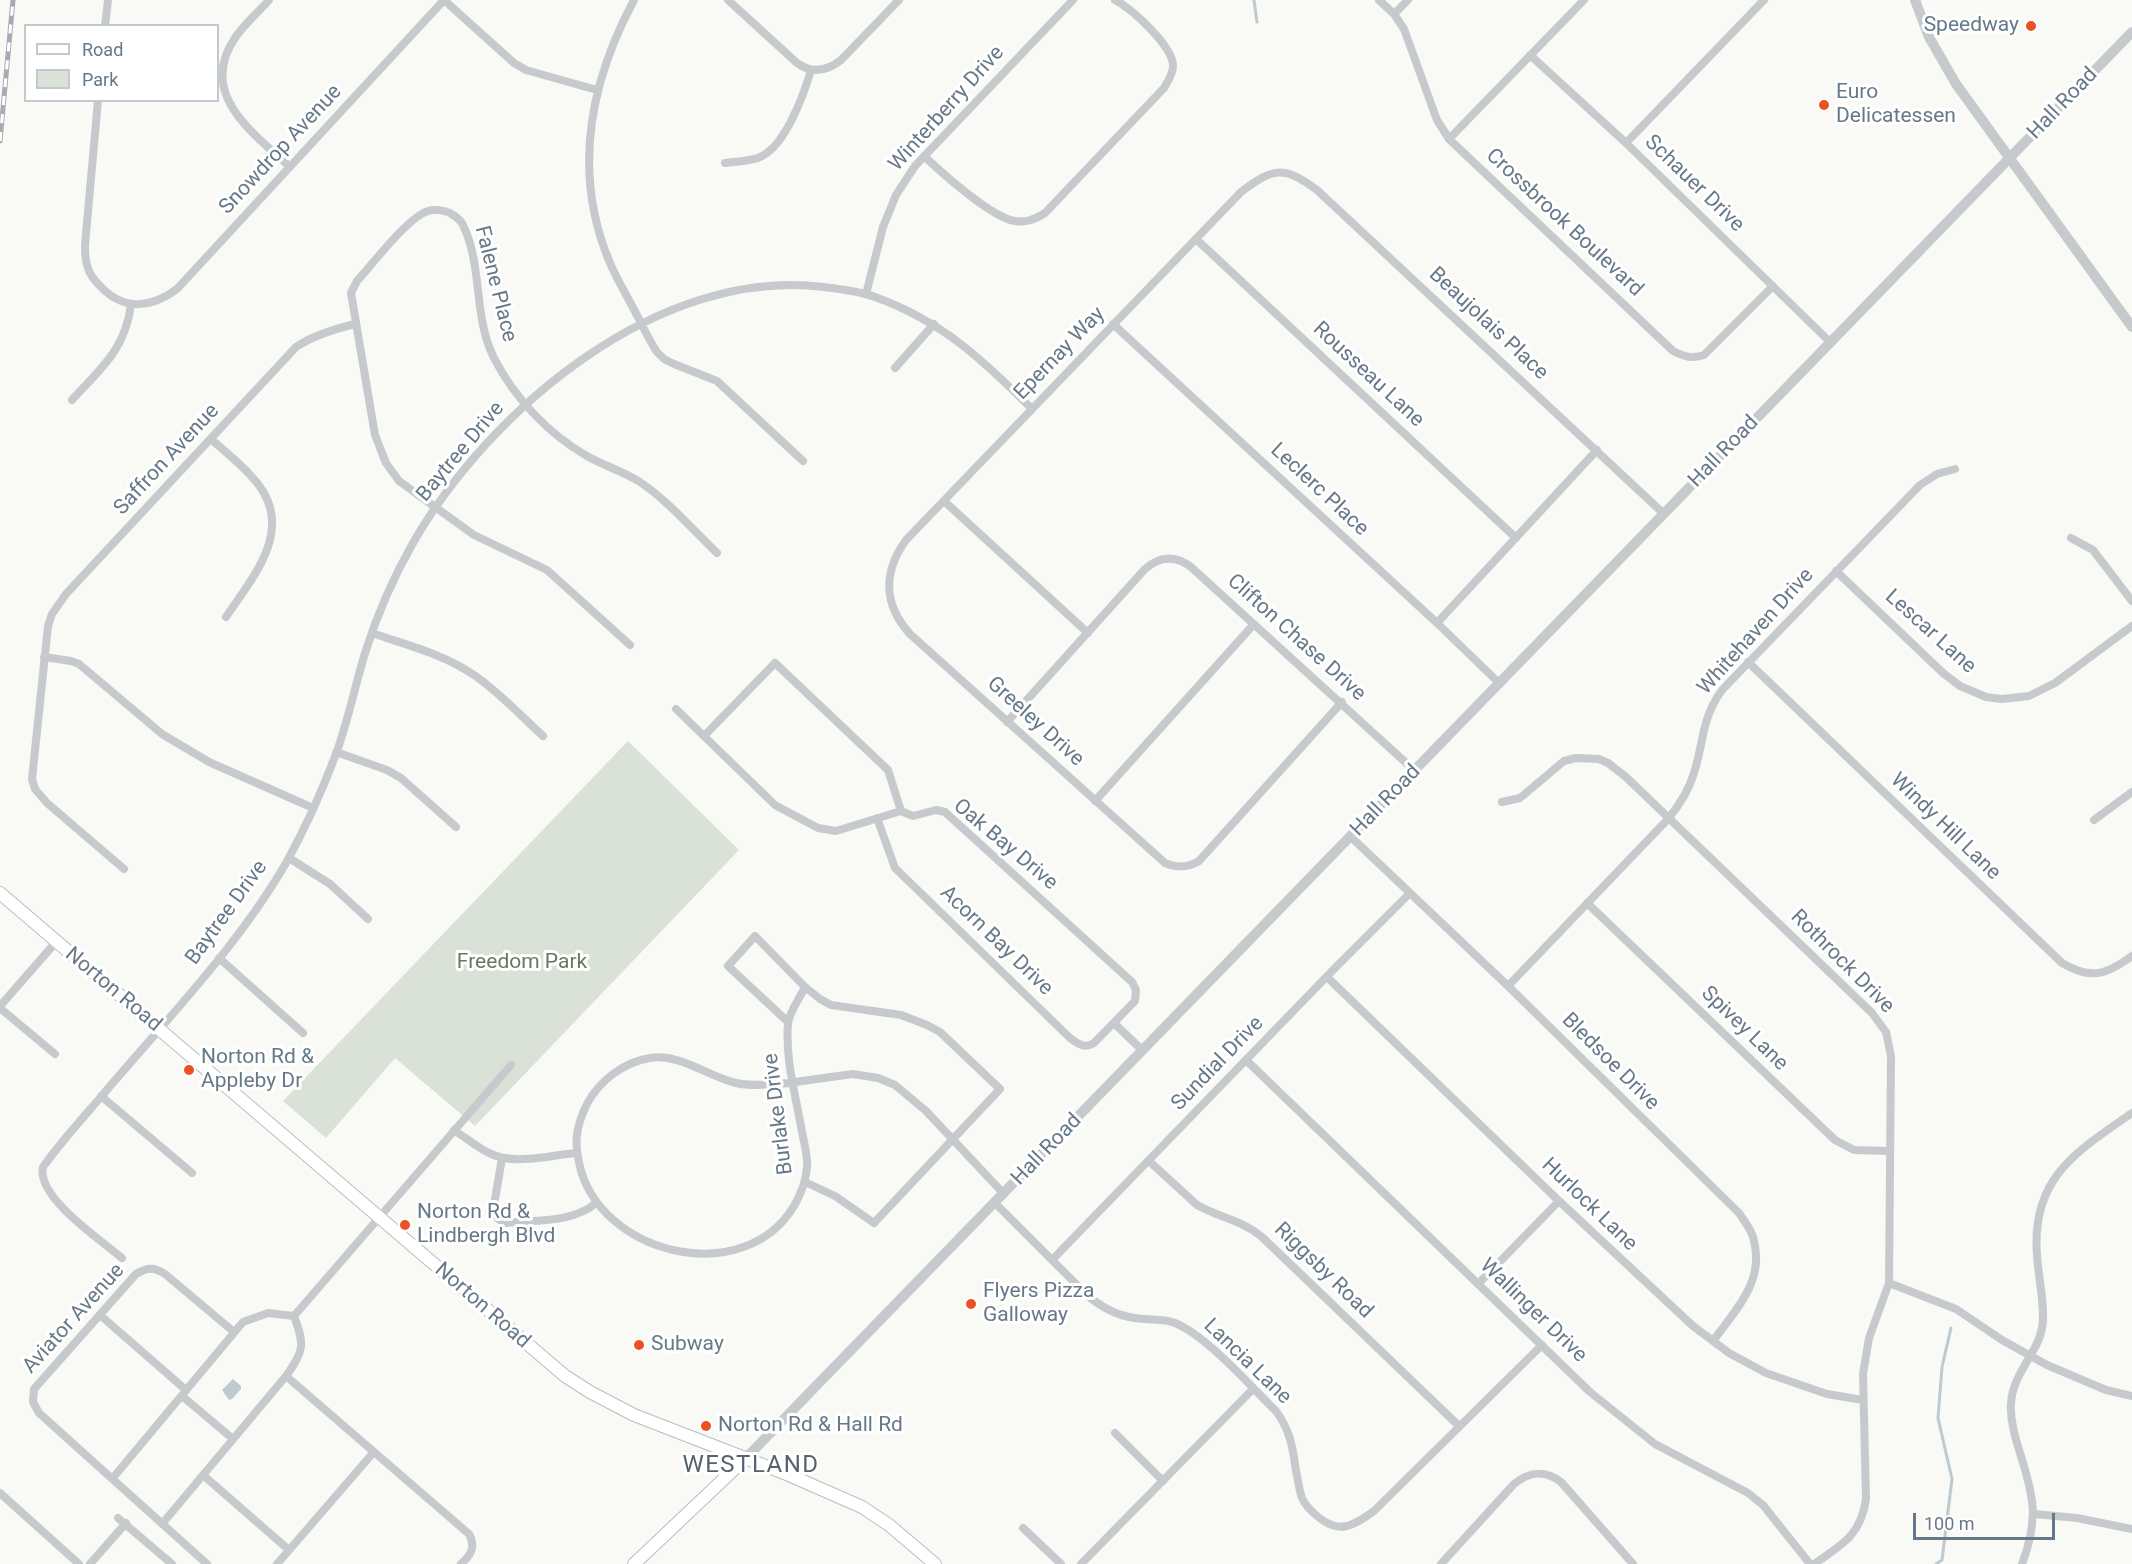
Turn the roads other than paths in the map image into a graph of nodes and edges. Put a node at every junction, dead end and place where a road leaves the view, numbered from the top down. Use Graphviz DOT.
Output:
graph roads {
  1 [pos="108,0"];
  2 [pos="268,0"];
  3 [pos="444,0"];
  4 [pos="634,0"];
  5 [pos="728,0"];
  6 [pos="898,0"];
  7 [pos="1073,0"];
  8 [pos="1115,0"];
  9 [pos="1379,0"];
  10 [pos="1408,0"];
  11 [pos="1584,0"];
  12 [pos="1764,0"];
  13 [pos="1915,0"];
  14 [pos="1394,14"];
  15 [pos="105,24"];
  16 [pos="2132,32"];
  17 [pos="1530,55"];
  18 [pos="811,70"];
  19 [pos="597,90"];
  20 [pos="98,102"];
  21 [pos="1449,139"];
  22 [pos="1626,143"];
  23 [pos="924,156"];
  24 [pos="2009,159"];
  25 [pos="724,163"];
  26 [pos="290,166"];
  27 [pos="1279,171"];
  28 [pos="1196,239"];
  29 [pos="1773,286"];
  30 [pos="866,294"];
  31 [pos="131,305"];
  32 [pos="355,324"];
  33 [pos="934,324"];
  34 [pos="1113,324"];
  35 [pos="642,325"];
  36 [pos="2132,327"];
  37 [pos="1831,343"];
  38 [pos="895,368"];
  39 [pos="72,400"];
  40 [pos="526,404"];
  41 [pos="1032,409"];
  42 [pos="210,439"];
  43 [pos="1597,450"];
  44 [pos="803,461"];
  45 [pos="1955,469"];
  46 [pos="944,501"];
  47 [pos="435,508"];
  48 [pos="1664,514"];
  49 [pos="1516,537"];
  50 [pos="2071,538"];
  51 [pos="717,553"];
  52 [pos="1836,571"];
  53 [pos="889,581"];
  54 [pos="2132,602"];
  55 [pos="226,617"];
  56 [pos="1437,623"];
  57 [pos="1254,624"];
  58 [pos="2132,626"];
  59 [pos="372,633"];
  60 [pos="1088,633"];
  61 [pos="630,645"];
  62 [pos="44,657"];
  63 [pos="1748,662"];
  64 [pos="1500,684"];
  65 [pos="1342,702"];
  66 [pos="676,709"];
  67 [pos="1007,722"];
  68 [pos="543,736"];
  69 [pos="704,736"];
  70 [pos="336,752"];
  71 [pos="1415,771"];
  72 [pos="2132,792"];
  73 [pos="1095,801"];
  74 [pos="1502,802"];
  75 [pos="312,808"];
  76 [pos="901,811"];
  77 [pos="877,818"];
  78 [pos="1669,818"];
  79 [pos="2094,820"];
  80 [pos="456,827"];
  81 [pos="1351,837"];
  82 [pos="288,858"];
  83 [pos="124,869"];
  84 [pos="0,894"];
  85 [pos="1410,894"];
  86 [pos="1587,903"];
  87 [pos="368,919"];
  88 [pos="56,942"];
  89 [pos="2132,956"];
  90 [pos="219,958"];
  91 [pos="1327,977"];
  92 [pos="1508,986"];
  93 [pos="805,987"];
  94 [pos="0,1007"];
  95 [pos="788,1022"];
  96 [pos="1115,1023"];
  97 [pos="159,1029"];
  98 [pos="303,1033"];
  99 [pos="1143,1051"];
  100 [pos="55,1054"];
  101 [pos="1246,1060"];
  102 [pos="511,1065"];
  103 [pos="794,1083"];
  104 [pos="101,1096"];
  105 [pos="2132,1113"];
  106 [pos="454,1130"];
  107 [pos="952,1140"];
  108 [pos="1889,1151"];
  109 [pos="576,1153"];
  110 [pos="502,1158"];
  111 [pos="1149,1161"];
  112 [pos="192,1173"];
  113 [pos="805,1182"];
  114 [pos="1004,1194"];
  115 [pos="1559,1201"];
  116 [pos="596,1203"];
  117 [pos="995,1203"];
  118 [pos="378,1218"];
  119 [pos="122,1258"];
  120 [pos="1052,1260"];
  121 [pos="1479,1283"];
  122 [pos="1889,1283"];
  123 [pos="100,1315"];
  124 [pos="294,1316"];
  125 [pos="234,1332"];
  126 [pos="1713,1341"];
  127 [pos="1542,1345"];
  128 [pos="2029,1355"];
  129 [pos="286,1376"];
  130 [pos="1253,1389"];
  131 [pos="184,1393"];
  132 [pos="2132,1396"];
  133 [pos="1863,1400"];
  134 [pos="1459,1426"];
  135 [pos="1115,1433"];
  136 [pos="233,1439"];
  137 [pos="373,1454"];
  138 [pos="747,1458"];
  139 [pos="203,1475"];
  140 [pos="112,1479"];
  141 [pos="1163,1481"];
  142 [pos="0,1493"];
  143 [pos="2034,1514"];
  144 [pos="162,1524"];
  145 [pos="1023,1528"];
  146 [pos="2132,1529"];
  147 [pos="289,1550"];
  148 [pos="79,1564"];
  149 [pos="90,1564"];
  150 [pos="172,1564"];
  151 [pos="207,1564"];
  152 [pos="278,1564"];
  153 [pos="461,1564"];
  154 [pos="634,1564"];
  155 [pos="935,1564"];
  156 [pos="1060,1564"];
  157 [pos="1081,1564"];
  158 [pos="1441,1564"];
  159 [pos="1633,1564"];
  160 [pos="1812,1564"];
  161 [pos="2022,1564"];
  1 -- 15 [label="street"];
  2 -- 26 [label="street"];
  3 -- 19 [label="street"];
  3 -- 26 [label="street, Snowdrop Avenue"];
  4 -- 19 [label="street"];
  5 -- 18 [label="street"];
  6 -- 18 [label="street"];
  7 -- 23 [label="street, Winterberry Drive"];
  8 -- 23 [label="street"];
  9 -- 14 [label="street, Crossbrook Boulevard"];
  10 -- 14 [label="street"];
  11 -- 17 [label="street"];
  12 -- 22 [label="street"];
  13 -- 24 [label="street"];
  14 -- 21 [label="street, Crossbrook Boulevard"];
  16 -- 24 [label="street, Hall Road"];
  17 -- 21 [label="street"];
  17 -- 22 [label="street, Schauer Drive"];
  18 -- 25 [label="street"];
  19 -- 35 [label="street"];
  20 -- 31 [label="street"];
  21 -- 29 [label="street, Crossbrook Boulevard"];
  22 -- 29 [label="street, Schauer Drive"];
  23 -- 30 [label="street, Winterberry Drive"];
  24 -- 36 [label="street"];
  24 -- 37 [label="street, Hall Road"];
  26 -- 31 [label="street, Snowdrop Avenue"];
  27 -- 28 [label="street, Epernay Way"];
  27 -- 43 [label="street, Beaujolais Place"];
  28 -- 34 [label="street, Epernay Way"];
  28 -- 49 [label="street, Rousseau Lane"];
  29 -- 37 [label="street, Schauer Drive"];
  30 -- 33 [label="street, Baytree Drive"];
  30 -- 35 [label="street, Baytree Drive"];
  31 -- 39 [label="street"];
  32 -- 40 [label="street, Falene Place"];
  32 -- 42 [label="street, Saffron Avenue"];
  32 -- 47 [label="street"];
  33 -- 38 [label="street"];
  33 -- 41 [label="street, Baytree Drive"];
  34 -- 41 [label="street, Epernay Way"];
  34 -- 56 [label="street, Leclerc Place"];
  35 -- 40 [label="street, Baytree Drive"];
  35 -- 44 [label="street"];
  37 -- 48 [label="street, Hall Road"];
  40 -- 47 [label="street, Baytree Drive"];
  40 -- 51 [label="street, Falene Place"];
  41 -- 46 [label="street, Epernay Way"];
  42 -- 55 [label="street"];
  42 -- 62 [label="street, Saffron Avenue"];
  43 -- 48 [label="street, Beaujolais Place"];
  43 -- 49 [label="street"];
  45 -- 52 [label="street, Whitehaven Drive"];
  46 -- 53 [label="street, Epernay Way"];
  46 -- 60 [label="street"];
  47 -- 59 [label="street, Baytree Drive"];
  47 -- 61 [label="street"];
  48 -- 64 [label="street, Hall Road"];
  49 -- 56 [label="street"];
  50 -- 54 [label="street"];
  52 -- 58 [label="street, Lescar Lane"];
  52 -- 63 [label="street, Whitehaven Drive"];
  53 -- 67 [label="street, Greeley Drive"];
  56 -- 64 [label="street, Leclerc Place"];
  57 -- 60 [label="street, Clifton Chase Drive"];
  57 -- 65 [label="street, Clifton Chase Drive"];
  57 -- 73 [label="street"];
  59 -- 68 [label="street"];
  59 -- 70 [label="street, Baytree Drive"];
  60 -- 67 [label="street"];
  62 -- 75 [label="street"];
  62 -- 83 [label="street, Saffron Avenue"];
  63 -- 78 [label="street, Whitehaven Drive"];
  63 -- 89 [label="street, Windy Hill Lane"];
  64 -- 71 [label="street, Hall Road"];
  65 -- 71 [label="street, Clifton Chase Drive"];
  65 -- 73 [label="street, Greeley Drive"];
  66 -- 69 [label="street, Oak Bay Drive"];
  67 -- 73 [label="street, Greeley Drive"];
  69 -- 76 [label="street"];
  69 -- 77 [label="street, Oak Bay Drive"];
  70 -- 75 [label="street, Baytree Drive"];
  70 -- 80 [label="street"];
  71 -- 81 [label="street, Hall Road"];
  72 -- 79 [label="street"];
  74 -- 78 [label="street, Rothrock Drive"];
  75 -- 82 [label="street, Baytree Drive"];
  76 -- 77 [label="street, Oak Bay Drive"];
  76 -- 96 [label="street, Oak Bay Drive"];
  77 -- 96 [label="street, Acorn Bay Drive"];
  78 -- 86 [label="street, Whitehaven Drive"];
  78 -- 108 [label="street, Rothrock Drive"];
  81 -- 85 [label="street, Bledsoe Drive"];
  81 -- 99 [label="street, Hall Road"];
  82 -- 87 [label="street"];
  82 -- 90 [label="street, Baytree Drive"];
  84 -- 88 [label="main road, Norton Road"];
  85 -- 91 [label="street, Sundial Drive"];
  85 -- 92 [label="street, Bledsoe Drive"];
  86 -- 92 [label="street, Whitehaven Drive"];
  86 -- 108 [label="street, Spivey Lane"];
  88 -- 94 [label="street"];
  88 -- 97 [label="main road, Norton Road"];
  90 -- 97 [label="street, Baytree Drive"];
  90 -- 98 [label="street"];
  91 -- 101 [label="street, Sundial Drive"];
  91 -- 115 [label="street, Hurlock Lane"];
  92 -- 126 [label="street, Bledsoe Drive"];
  93 -- 95 [label="street, Burlake Drive"];
  93 -- 95 [label="street"];
  93 -- 107 [label="street"];
  94 -- 100 [label="street"];
  95 -- 103 [label="street, Burlake Drive"];
  96 -- 99 [label="street"];
  97 -- 104 [label="street, Baytree Drive"];
  97 -- 118 [label="main road, Norton Road"];
  99 -- 114 [label="street, Hall Road"];
  101 -- 111 [label="street, Sundial Drive"];
  101 -- 121 [label="street, Wallinger Drive"];
  102 -- 106 [label="street"];
  103 -- 107 [label="street"];
  103 -- 109 [label="street"];
  103 -- 113 [label="street, Burlake Drive"];
  104 -- 112 [label="street"];
  104 -- 119 [label="street, Baytree Drive"];
  105 -- 128 [label="street"];
  106 -- 110 [label="street"];
  106 -- 118 [label="street"];
  107 -- 113 [label="street"];
  107 -- 114 [label="street"];
  108 -- 122 [label="street, Rothrock Drive"];
  109 -- 110 [label="street"];
  109 -- 116 [label="street, Burlake Drive"];
  110 -- 116 [label="street"];
  111 -- 120 [label="street, Sundial Drive"];
  111 -- 134 [label="street, Riggsby Road"];
  113 -- 116 [label="street, Burlake Drive"];
  114 -- 117 [label="street, Hall Road"];
  115 -- 121 [label="street"];
  115 -- 126 [label="street, Hurlock Lane"];
  117 -- 120 [label="street, Lancia Lane"];
  117 -- 138 [label="street, Hall Road"];
  118 -- 124 [label="street"];
  118 -- 138 [label="main road, Norton Road"];
  120 -- 130 [label="street, Lancia Lane"];
  121 -- 127 [label="street, Wallinger Drive"];
  122 -- 128 [label="street"];
  122 -- 133 [label="street, Rothrock Drive"];
  123 -- 125 [label="street, Aviator Avenue"];
  123 -- 131 [label="street"];
  123 -- 140 [label="street, Aviator Avenue"];
  124 -- 125 [label="street"];
  124 -- 129 [label="street"];
  125 -- 131 [label="street"];
  126 -- 133 [label="street, Hurlock Lane"];
  127 -- 134 [label="street"];
  127 -- 160 [label="street, Wallinger Drive"];
  128 -- 132 [label="street"];
  128 -- 143 [label="street"];
  129 -- 136 [label="street"];
  129 -- 137 [label="street"];
  130 -- 134 [label="street, Lancia Lane"];
  130 -- 141 [label="street"];
  131 -- 136 [label="street"];
  131 -- 140 [label="street"];
  133 -- 160 [label="street, Rothrock Drive"];
  135 -- 141 [label="street"];
  136 -- 139 [label="street"];
  137 -- 147 [label="street"];
  137 -- 153 [label="street"];
  138 -- 154 [label="main road, Hall Road"];
  138 -- 155 [label="main road, Norton Road"];
  139 -- 144 [label="street"];
  139 -- 147 [label="street"];
  140 -- 144 [label="street, Aviator Avenue"];
  141 -- 157 [label="street"];
  142 -- 148 [label="street"];
  143 -- 146 [label="street"];
  143 -- 161 [label="street"];
  144 -- 151 [label="street, Aviator Avenue"];
  145 -- 156 [label="street"];
  147 -- 152 [label="street"];
  149 -- 150 [label="street"];
  158 -- 159 [label="street"];
}
